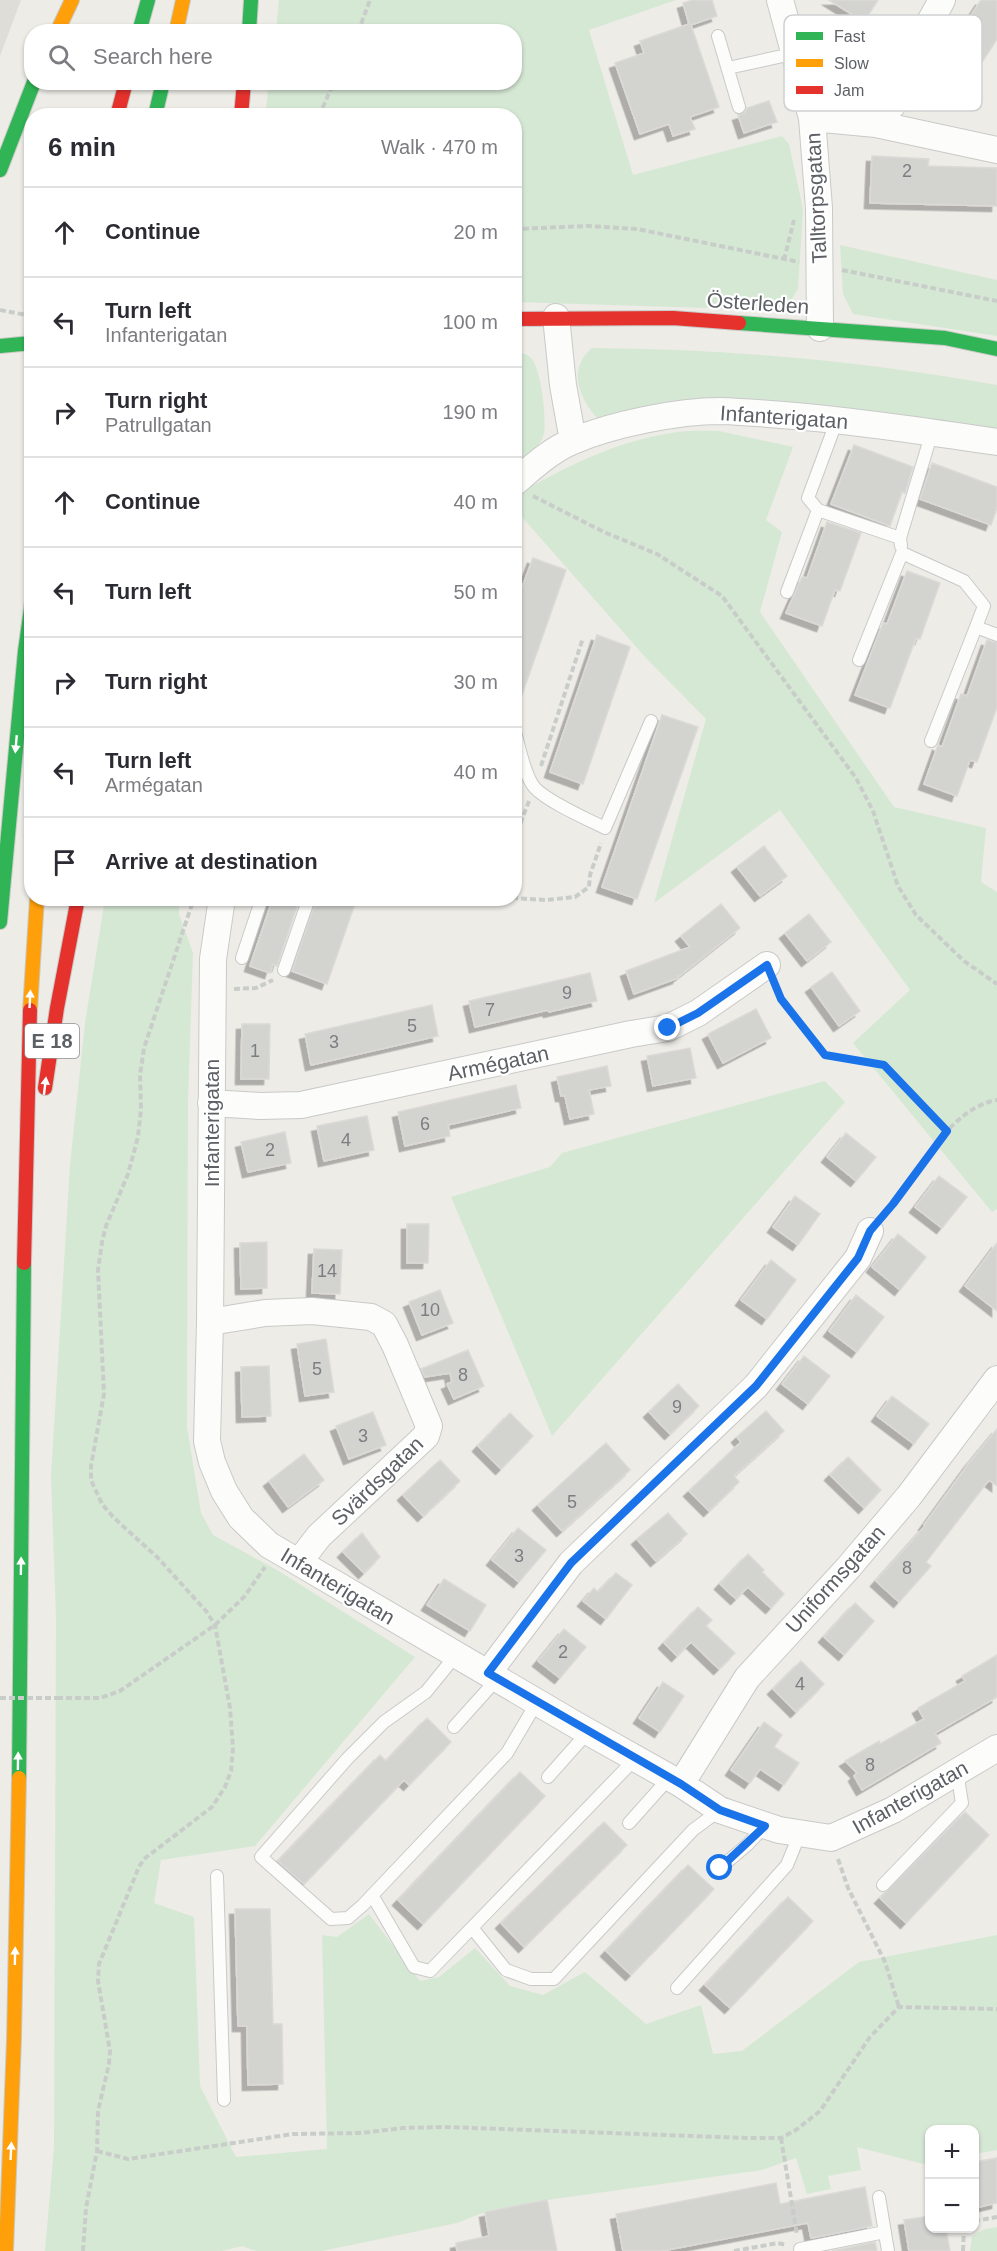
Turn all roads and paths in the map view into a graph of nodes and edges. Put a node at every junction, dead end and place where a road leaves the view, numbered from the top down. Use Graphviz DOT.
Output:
graph roads {
  1 [pos="72,0"];
  2 [pos="148,0"];
  3 [pos="183,0"];
  4 [pos="251,0"];
  5 [pos="370,0"];
  6 [pos="780,0"];
  7 [pos="942,0"];
  8 [pos="785,15"];
  9 [pos="934,15"];
  10 [pos="61,24"];
  11 [pos="142,24"];
  12 [pos="178,24"];
  13 [pos="250,24"];
  14 [pos="361,24"];
  15 [pos="718,36"];
  16 [pos="784,56"];
  17 [pos="728,68"];
  18 [pos="31,90"];
  19 [pos="124,90"];
  20 [pos="161,90"];
  21 [pos="243,90"];
  22 [pos="330,90"];
  23 [pos="739,106"];
  24 [pos="119,108"];
  25 [pos="158,108"];
  26 [pos="242,108"];
  27 [pos="323,108"];
  28 [pos="810,111"];
  29 [pos="887,111"];
  30 [pos="812,118"];
  31 [pos="876,124"];
  32 [pos="997,150"];
  33 [pos="0,170"];
  34 [pos="795,217"];
  35 [pos="522,229"];
  36 [pos="784,260"];
  37 [pos="819,266"];
  38 [pos="997,301"];
  39 [pos="0,310"];
  40 [pos="24,315"];
  41 [pos="556,317"];
  42 [pos="522,319"];
  43 [pos="820,328"];
  44 [pos="24,344"];
  45 [pos="0,346"];
  46 [pos="997,349"];
  47 [pos="837,420"];
  48 [pos="933,432"];
  49 [pos="573,441"];
  50 [pos="997,442"];
  51 [pos="522,487"];
  52 [pos="522,489"];
  53 [pos="818,510"];
  54 [pos="900,538"];
  55 [pos="902,553"];
  56 [pos="787,592"];
  57 [pos="976,627"];
  58 [pos="997,635"];
  59 [pos="583,638"];
  60 [pos="859,660"];
  61 [pos="24,662"];
  62 [pos="651,721"];
  63 [pos="931,741"];
  64 [pos="522,760"];
  65 [pos="534,787"];
  66 [pos="522,819"];
  67 [pos="605,828"];
  68 [pos="522,899"];
  69 [pos="36,906"];
  70 [pos="76,906"];
  71 [pos="191,906"];
  72 [pos="221,906"];
  73 [pos="259,906"];
  74 [pos="306,906"];
  75 [pos="0,922"];
  76 [pos="243,958"];
  77 [pos="767,965"];
  78 [pos="285,970"];
  79 [pos="997,984"];
  80 [pos="213,988"];
  81 [pos="44,1099"];
  82 [pos="997,1100"];
  83 [pos="211,1102"];
  84 [pos="41,1120"];
  85 [pos="947,1131"];
  86 [pos="25,1183"];
  87 [pos="870,1231"];
  88 [pos="210,1322"];
  89 [pos="997,1379"];
  90 [pos="288,1556"];
  91 [pos="215,1625"];
  92 [pos="456,1655"];
  93 [pos="493,1676"];
  94 [pos="0,1698"];
  95 [pos="537,1702"];
  96 [pos="454,1726"];
  97 [pos="588,1732"];
  98 [pos="997,1748"];
  99 [pos="636,1758"];
  100 [pos="957,1772"];
  101 [pos="548,1777"];
  102 [pos="676,1781"];
  103 [pos="720,1810"];
  104 [pos="629,1823"];
  105 [pos="765,1826"];
  106 [pos="801,1833"];
  107 [pos="831,1838"];
  108 [pos="720,1868"];
  109 [pos="217,1876"];
  110 [pos="883,1885"];
  111 [pos="372,1895"];
  112 [pos="473,1929"];
  113 [pos="677,1988"];
  114 [pos="899,2007"];
  115 [pos="997,2009"];
  116 [pos="225,2100"];
  117 [pos="781,2138"];
  118 [pos="97,2151"];
  119 [pos="879,2197"];
  120 [pos="997,2217"];
  121 [pos="979,2221"];
  122 [pos="885,2232"];
  123 [pos="964,2233"];
  124 [pos="800,2249"];
  125 [pos="6,2251"];
  126 [pos="83,2251"];
  127 [pos="734,2251"];
  128 [pos="888,2251"];
  129 [pos="963,2251"];
  1 -- 10 [label="main road"];
  2 -- 11 [label="main road"];
  3 -- 12 [label="main road"];
  4 -- 13 [label="main road"];
  5 -- 14 [label="path"];
  6 -- 8 [label="street, Talltorpsgatan"];
  7 -- 9 [label="street"];
  15 -- 17 [label="lane"];
  16 -- 17 [label="lane"];
  17 -- 23 [label="lane"];
  18 -- 33 [label="main road"];
  19 -- 24 [label="main road"];
  20 -- 25 [label="main road"];
  21 -- 26 [label="main road"];
  22 -- 27 [label="path"];
  28 -- 30 [label="street, Talltorpsgatan"];
  29 -- 31 [label="street"];
  30 -- 31 [label="street"];
  30 -- 37 [label="street, Talltorpsgatan"];
  31 -- 32 [label="street"];
  34 -- 36 [label="path"];
  35 -- 36 [label="path"];
  36 -- 37 [label="path"];
  37 -- 38 [label="path"];
  37 -- 43 [label="street, Talltorpsgatan"];
  39 -- 40 [label="path"];
  41 -- 42 [label="main road, Österleden"];
  41 -- 43 [label="main road, Österleden"];
  41 -- 49 [label="street"];
  43 -- 46 [label="main road, Österleden"];
  44 -- 45 [label="main road"];
  47 -- 48 [label="street, Infanterigatan"];
  47 -- 49 [label="street, Infanterigatan"];
  47 -- 53 [label="lane"];
  48 -- 50 [label="street, Infanterigatan"];
  48 -- 54 [label="lane"];
  49 -- 51 [label="street, Infanterigatan"];
  52 -- 79 [label="path"];
  53 -- 54 [label="lane"];
  53 -- 56 [label="lane"];
  54 -- 55 [label="lane"];
  55 -- 57 [label="lane"];
  55 -- 60 [label="lane"];
  57 -- 58 [label="lane"];
  57 -- 63 [label="lane"];
  59 -- 65 [label="path"];
  61 -- 75 [label="main road, one-way"];
  62 -- 67 [label="lane"];
  64 -- 65 [label="lane"];
  65 -- 66 [label="path"];
  65 -- 67 [label="lane"];
  67 -- 68 [label="path"];
  86 -- 69 [label="main road, E 18, one-way"];
  81 -- 70 [label="main road, E 18, one-way"];
  71 -- 91 [label="path"];
  72 -- 80 [label="street, Infanterigatan"];
  73 -- 76 [label="lane"];
  74 -- 78 [label="lane"];
  77 -- 83 [label="street, Armégatan"];
  77 -- 85 [label="path"];
  78 -- 80 [label="path"];
  80 -- 83 [label="street, Infanterigatan"];
  82 -- 85 [label="path"];
  83 -- 88 [label="street, Infanterigatan"];
  84 -- 86 [label="main road, E 18"];
  85 -- 87 [label="path"];
  125 -- 86 [label="main road, E 18, one-way"];
  87 -- 93 [label="street"];
  88 -- 90 [label="street, Infanterigatan"];
  88 -- 90 [label="street, Svärdsgatan"];
  89 -- 102 [label="street, Uniformsgatan"];
  90 -- 91 [label="path"];
  90 -- 92 [label="street, Infanterigatan"];
  91 -- 94 [label="path, bridge"];
  91 -- 118 [label="path"];
  92 -- 93 [label="street, Infanterigatan"];
  92 -- 111 [label="lane"];
  93 -- 95 [label="street, Infanterigatan"];
  93 -- 96 [label="lane"];
  95 -- 97 [label="street, Infanterigatan"];
  95 -- 111 [label="lane"];
  97 -- 99 [label="street, Infanterigatan"];
  97 -- 101 [label="lane"];
  98 -- 100 [label="street, Infanterigatan"];
  99 -- 102 [label="street, Infanterigatan"];
  99 -- 112 [label="lane"];
  100 -- 107 [label="street, Infanterigatan"];
  100 -- 110 [label="lane"];
  102 -- 103 [label="street, Infanterigatan"];
  102 -- 104 [label="lane"];
  103 -- 105 [label="street, Infanterigatan"];
  103 -- 112 [label="lane"];
  105 -- 106 [label="street, Infanterigatan"];
  105 -- 108 [label="lane"];
  106 -- 107 [label="street, Infanterigatan"];
  106 -- 113 [label="lane"];
  107 -- 114 [label="path"];
  109 -- 116 [label="lane"];
  111 -- 112 [label="lane"];
  114 -- 115 [label="path"];
  114 -- 117 [label="path"];
  117 -- 118 [label="path"];
  117 -- 124 [label="path"];
  118 -- 126 [label="path"];
  119 -- 122 [label="lane"];
  120 -- 121 [label="path"];
  122 -- 124 [label="lane"];
  122 -- 128 [label="lane"];
  123 -- 129 [label="path"];
  124 -- 127 [label="path"];
}
